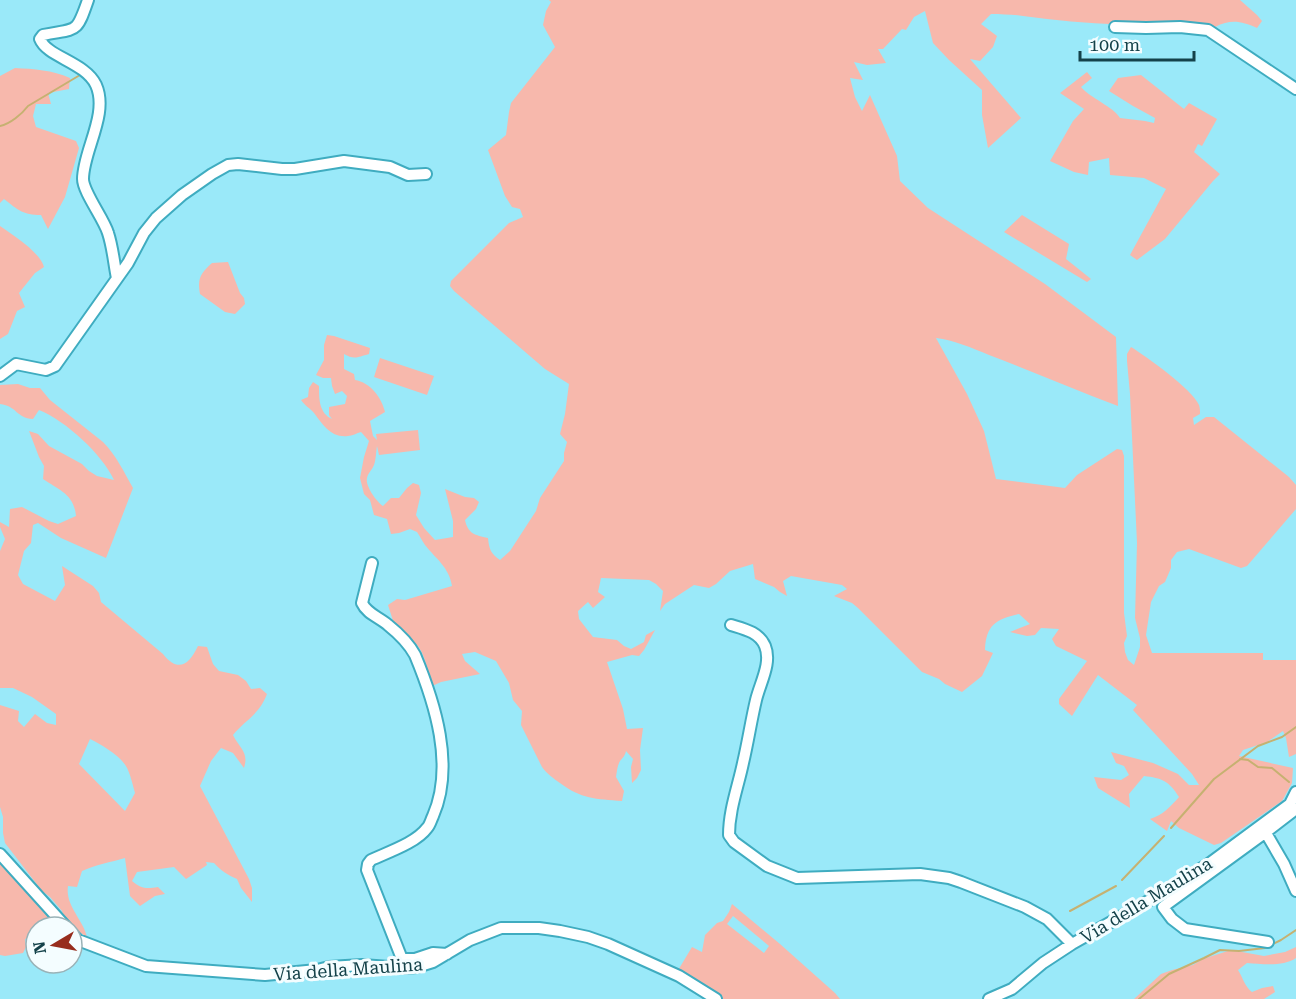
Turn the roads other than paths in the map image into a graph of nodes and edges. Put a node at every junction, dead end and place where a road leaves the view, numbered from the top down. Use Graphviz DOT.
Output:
graph roads {
  1 [pos="88,0"];
  2 [pos="1115,27"];
  3 [pos="1296,89"];
  4 [pos="426,174"];
  5 [pos="117,278"];
  6 [pos="0,376"];
  7 [pos="372,563"];
  8 [pos="731,625"];
  9 [pos="1296,792"];
  10 [pos="1296,809"];
  11 [pos="1264,829"];
  12 [pos="0,854"];
  13 [pos="1296,891"];
  14 [pos="55,915"];
  15 [pos="84,942"];
  16 [pos="1268,942"];
  17 [pos="1072,944"];
  18 [pos="447,954"];
  19 [pos="716,999"];
  20 [pos="989,999"];
  1 -- 5 [label="street"];
  2 -- 3 [label="street"];
  4 -- 5 [label="street"];
  5 -- 6 [label="street"];
  7 -- 18 [label="street"];
  8 -- 17 [label="street"];
  9 -- 11 [label="street, Via della Maulina"];
  10 -- 11 [label="street"];
  11 -- 13 [label="street"];
  11 -- 16 [label="street"];
  11 -- 17 [label="street, Via della Maulina"];
  12 -- 14 [label="street"];
  15 -- 18 [label="street, Via della Maulina"];
  17 -- 20 [label="street, Via della Maulina"];
  18 -- 19 [label="street, Via della Maulina"];
}
